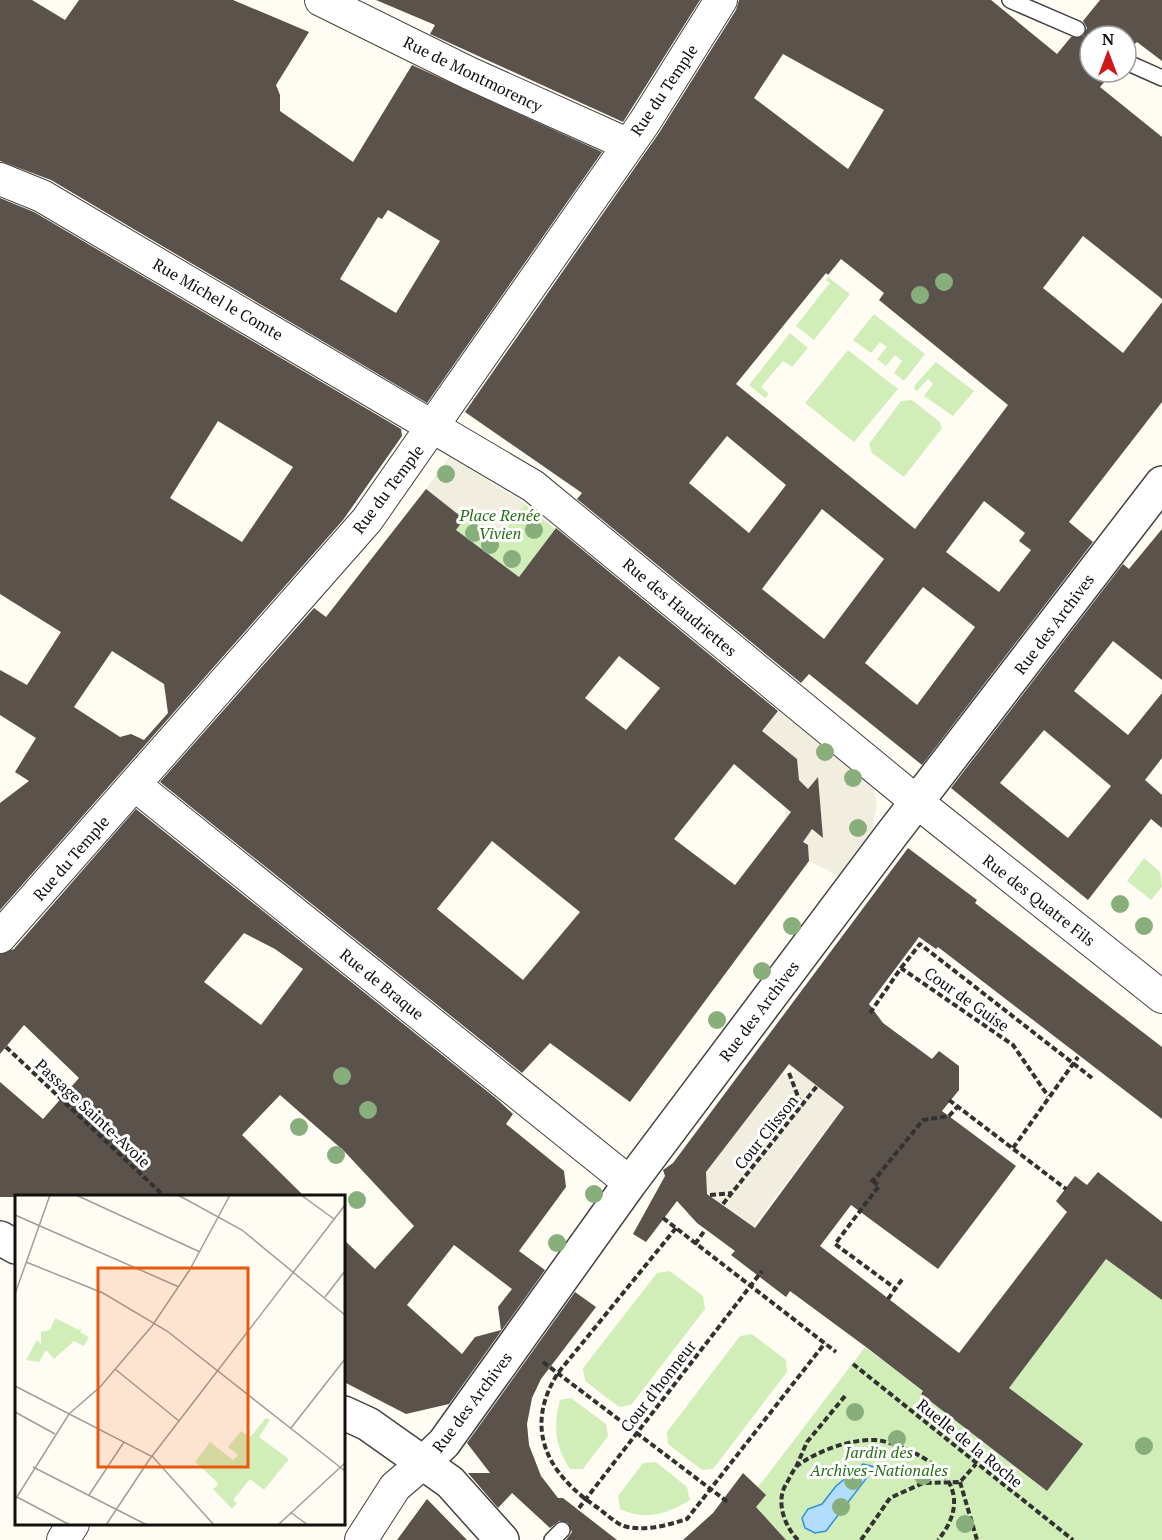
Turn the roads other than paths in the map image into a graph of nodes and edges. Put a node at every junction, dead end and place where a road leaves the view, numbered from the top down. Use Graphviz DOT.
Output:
graph roads {
  1 [pos="321,0"];
  2 [pos="721,0"];
  3 [pos="1010,0"];
  4 [pos="1077,29"];
  5 [pos="1138,67"];
  6 [pos="1162,78"];
  7 [pos="627,144"];
  8 [pos="0,179"];
  9 [pos="433,426"];
  10 [pos="1162,483"];
  11 [pos="135,785"];
  12 [pos="917,802"];
  13 [pos="0,937"];
  14 [pos="1162,997"];
  15 [pos="630,1183"];
  16 [pos="0,1238"];
  17 [pos="15,1246"];
  18 [pos="345,1413"];
  19 [pos="424,1462"];
  20 [pos="72,1525"];
  21 [pos="63,1540"];
  22 [pos="361,1540"];
  23 [pos="502,1540"];
  1 -- 7 [label="street, Rue de Montmorency"];
  2 -- 7 [label="street, Rue du Temple"];
  3 -- 4 [label="lane"];
  5 -- 6 [label="lane"];
  7 -- 9 [label="street, Rue du Temple"];
  8 -- 9 [label="street, Rue Michel le Comte"];
  9 -- 11 [label="street, Rue du Temple"];
  9 -- 12 [label="street, Rue des Haudriettes"];
  10 -- 12 [label="street, Rue des Archives"];
  11 -- 13 [label="street, Rue du Temple"];
  11 -- 15 [label="street, Rue de Braque"];
  12 -- 14 [label="street, Rue des Quatre Fils"];
  12 -- 15 [label="street, Rue des Archives"];
  15 -- 19 [label="street, Rue des Archives"];
  16 -- 17 [label="street"];
  18 -- 19 [label="street"];
  19 -- 22 [label="street, Rue des Archives"];
  19 -- 23 [label="street"];
  20 -- 21 [label="street"];
}
